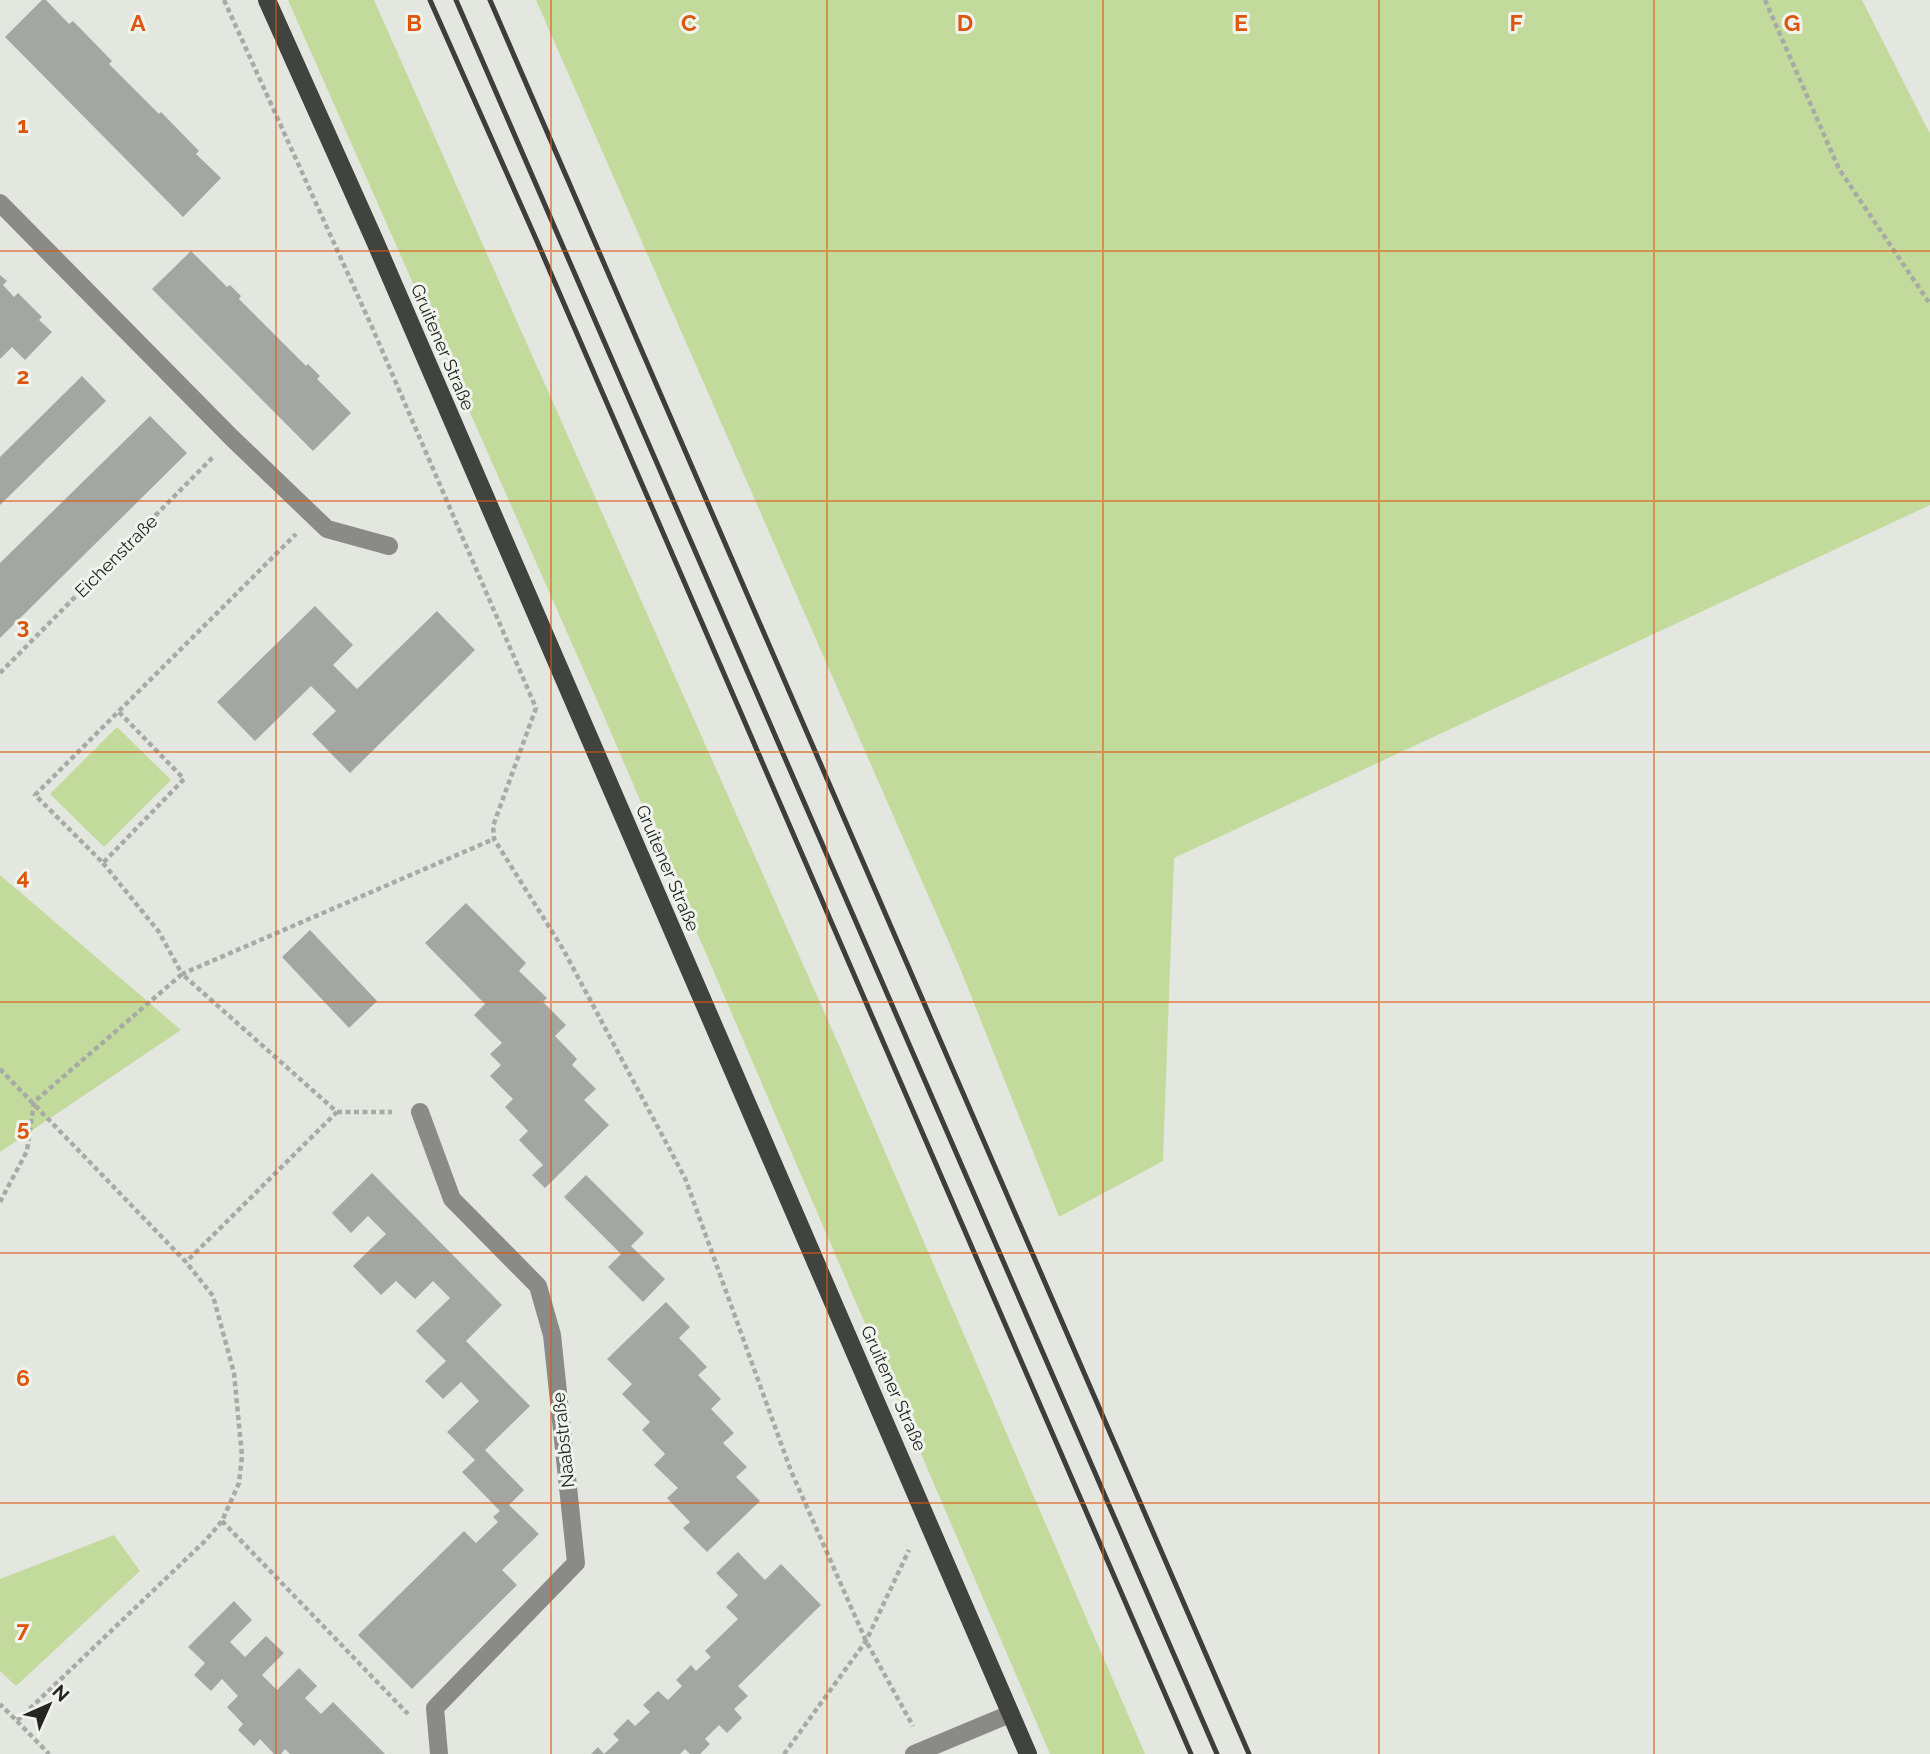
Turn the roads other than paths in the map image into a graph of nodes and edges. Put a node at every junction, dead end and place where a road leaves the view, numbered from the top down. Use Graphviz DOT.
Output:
graph roads {
  1 [pos="267,0"];
  2 [pos="0,203"];
  3 [pos="389,545"];
  4 [pos="420,1112"];
  5 [pos="1010,1714"];
  6 [pos="438,1745"];
  7 [pos="920,1751"];
  8 [pos="1028,1754"];
  1 -- 5 [label="main road, Gruitener Straße"];
  2 -- 3 [label="street"];
  4 -- 6 [label="street, Naabstraße"];
  5 -- 7 [label="street"];
  5 -- 8 [label="main road, Gruitener Straße"];
}
